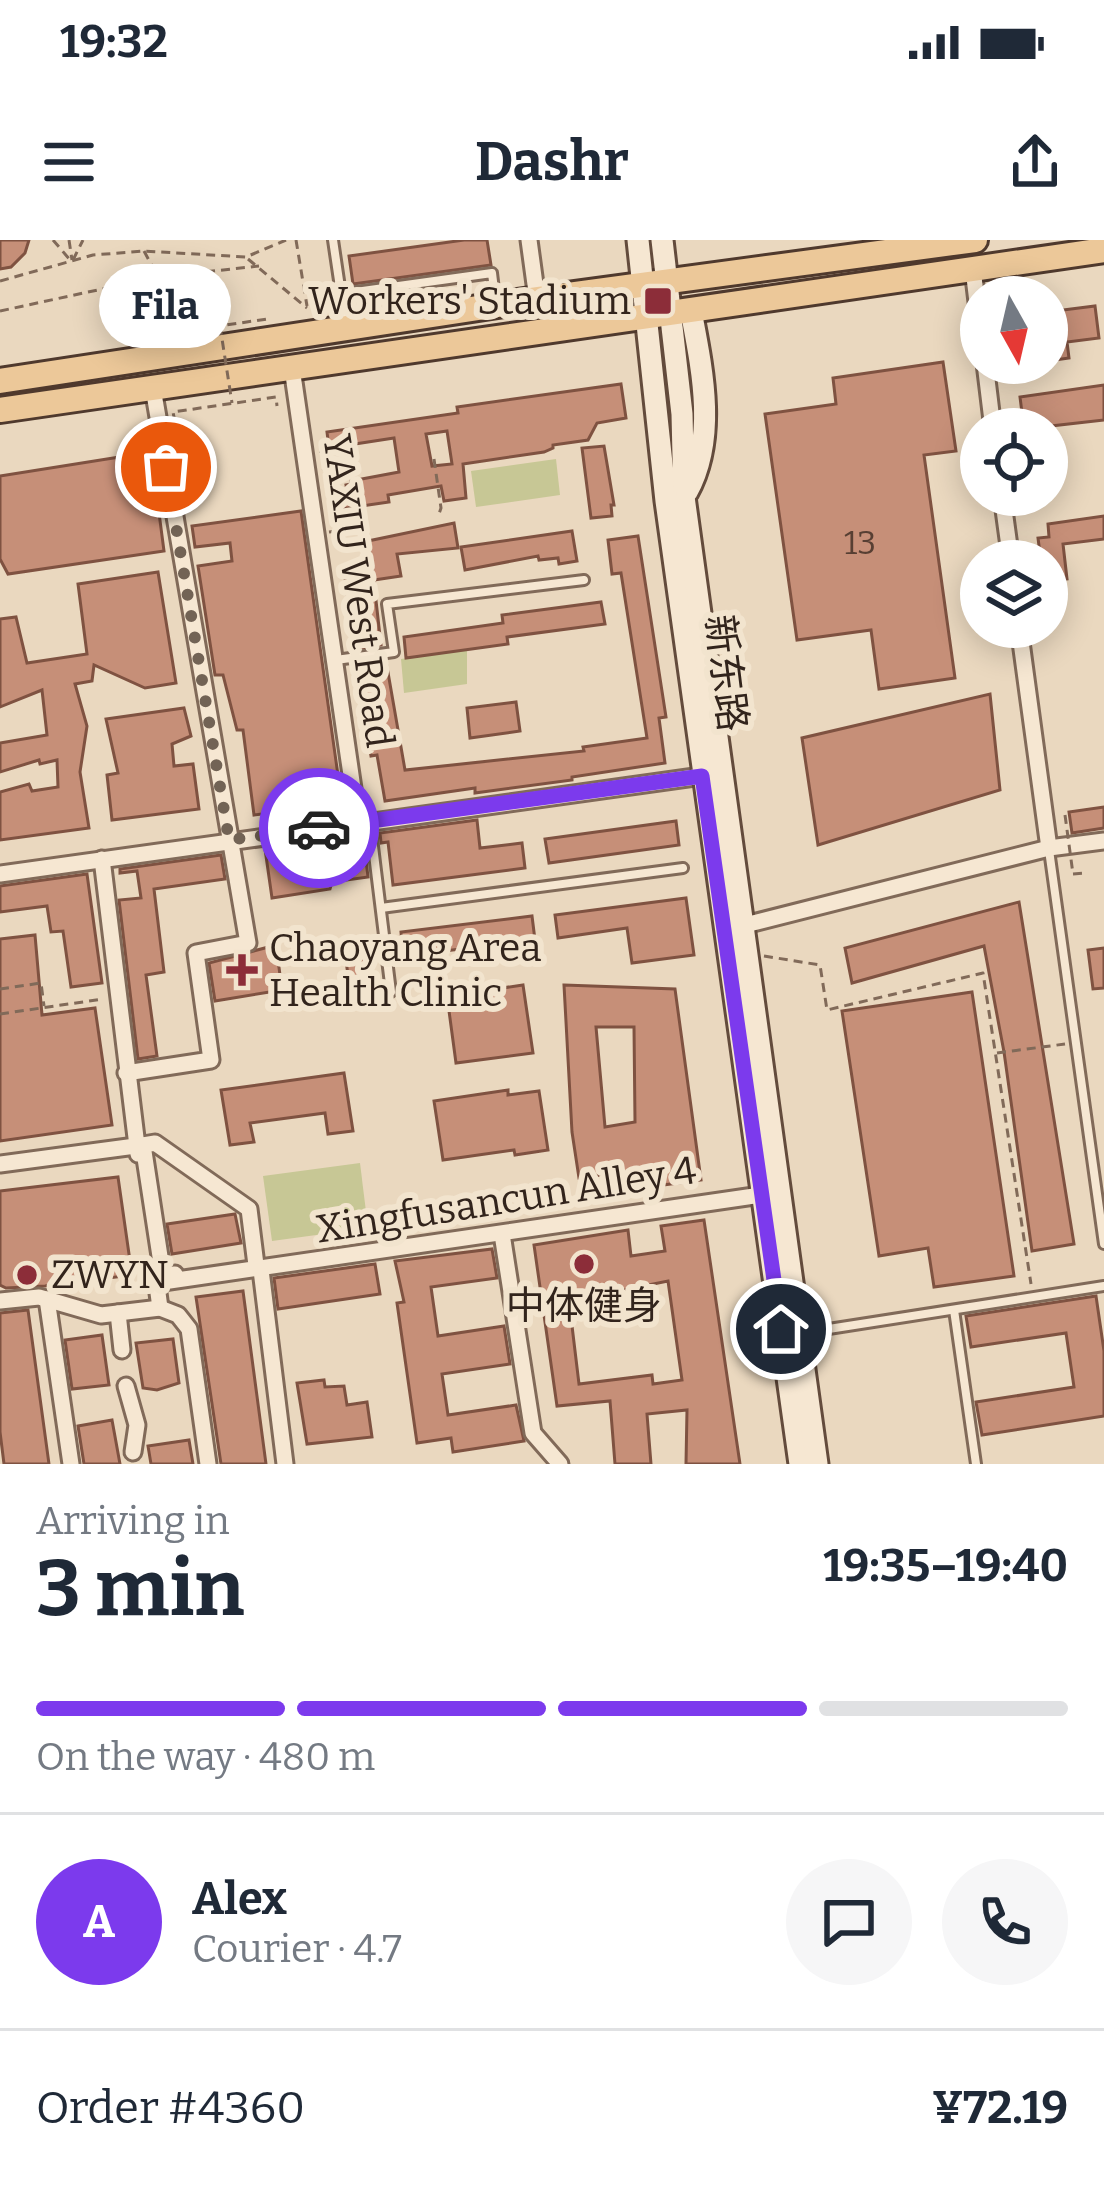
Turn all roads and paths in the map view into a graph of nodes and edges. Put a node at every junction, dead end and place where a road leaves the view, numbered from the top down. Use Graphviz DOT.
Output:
graph roads {
  1 [pos="53,240"];
  2 [pos="69,240"];
  3 [pos="82,240"];
  4 [pos="286,240"];
  5 [pos="296,240"];
  6 [pos="333,240"];
  7 [pos="529,240"];
  8 [pos="638,240"];
  9 [pos="662,240"];
  10 [pos="975,240"];
  11 [pos="144,250"];
  12 [pos="1104,250"];
  13 [pos="246,257"];
  14 [pos="72,262"];
  15 [pos="259,266"];
  16 [pos="973,269"];
  17 [pos="974,276"];
  18 [pos="158,278"];
  19 [pos="0,281"];
  20 [pos="656,285"];
  21 [pos="341,294"];
  22 [pos="537,299"];
  23 [pos="496,305"];
  24 [pos="0,311"];
  25 [pos="670,314"];
  26 [pos="267,316"];
  27 [pos="220,326"];
  28 [pos="347,329"];
  29 [pos="292,368"];
  30 [pos="0,381"];
  31 [pos="153,388"];
  32 [pos="232,404"];
  33 [pos="277,406"];
  34 [pos="0,410"];
  35 [pos="175,422"];
  36 [pos="319,448"];
  37 [pos="434,459"];
  38 [pos="334,494"];
  39 [pos="437,518"];
  40 [pos="357,529"];
  41 [pos="316,534"];
  42 [pos="584,580"];
  43 [pos="1022,648"];
  44 [pos="335,660"];
  45 [pos="702,776"];
  46 [pos="1065,815"];
  47 [pos="364,822"];
  48 [pos="229,840"];
  49 [pos="1104,842"];
  50 [pos="1048,848"];
  51 [pos="102,859"];
  52 [pos="683,868"];
  53 [pos="1087,873"];
  54 [pos="0,874"];
  55 [pos="381,908"];
  56 [pos="741,926"];
  57 [pos="762,956"];
  58 [pos="0,989"];
  59 [pos="391,992"];
  60 [pos="117,997"];
  61 [pos="44,1007"];
  62 [pos="0,1013"];
  63 [pos="1076,1042"];
  64 [pos="996,1054"];
  65 [pos="126,1073"];
  66 [pos="140,1145"];
  67 [pos="0,1164"];
  68 [pos="1099,1167"];
  69 [pos="761,1195"];
  70 [pos="502,1234"];
  71 [pos="1104,1244"];
  72 [pos="259,1267"];
  73 [pos="156,1283"];
  74 [pos="1104,1286"];
  75 [pos="1033,1298"];
  76 [pos="47,1299"];
  77 [pos="0,1301"];
  78 [pos="160,1308"];
  79 [pos="954,1310"];
  80 [pos="118,1312"];
  81 [pos="798,1334"];
  82 [pos="122,1350"];
  83 [pos="126,1386"];
  84 [pos="133,1452"];
  85 [pos="70,1464"];
  86 [pos="208,1464"];
  87 [pos="285,1464"];
  88 [pos="560,1464"];
  89 [pos="800,1464"];
  90 [pos="817,1464"];
  91 [pos="976,1464"];
  1 -- 14 [label="path"];
  2 -- 14 [label="path"];
  3 -- 14 [label="path"];
  4 -- 13 [label="path"];
  5 -- 15 [label="path"];
  6 -- 21 [label="lane"];
  7 -- 22 [label="street"];
  8 -- 20 [label="main road"];
  9 -- 20 [label="main road"];
  10 -- 20 [label="main road"];
  11 -- 13 [label="path"];
  11 -- 14 [label="path"];
  11 -- 18 [label="path"];
  12 -- 16 [label="main road"];
  13 -- 15 [label="path"];
  14 -- 19 [label="path"];
  15 -- 18 [label="path"];
  16 -- 17 [label="street"];
  16 -- 25 [label="main road"];
  18 -- 24 [label="path"];
  18 -- 27 [label="path"];
  20 -- 22 [label="main road"];
  20 -- 25 [label="main road"];
  21 -- 23 [label="lane"];
  21 -- 28 [label="lane"];
  22 -- 23 [label="main road"];
  23 -- 28 [label="main road"];
  25 -- 29 [label="main road"];
  25 -- 45 [label="main road, 新东路"];
  25 -- 56 [label="main road, 新东路"];
  26 -- 27 [label="path"];
  27 -- 32 [label="path, bridge"];
  28 -- 30 [label="main road"];
  29 -- 31 [label="main road"];
  29 -- 41 [label="street, YAXIU West Road"];
  31 -- 34 [label="main road"];
  31 -- 48 [label="street"];
  32 -- 33 [label="path"];
  32 -- 35 [label="path"];
  36 -- 38 [label="path"];
  37 -- 39 [label="path"];
  40 -- 41 [label="path"];
  41 -- 44 [label="street, YAXIU West Road"];
  42 -- 44 [label="lane"];
  43 -- 50 [label="street"];
  44 -- 47 [label="street, YAXIU West Road"];
  45 -- 47 [label="street"];
  45 -- 69 [label="main road, 新东路"];
  46 -- 53 [label="path, bridge"];
  47 -- 48 [label="street"];
  47 -- 55 [label="lane"];
  48 -- 51 [label="street"];
  48 -- 65 [label="street"];
  49 -- 50 [label="street"];
  50 -- 56 [label="street"];
  50 -- 63 [label="lane"];
  51 -- 54 [label="street"];
  51 -- 60 [label="street"];
  52 -- 55 [label="lane"];
  55 -- 59 [label="lane"];
  56 -- 81 [label="main road, 新东路"];
  57 -- 64 [label="path"];
  58 -- 61 [label="path"];
  60 -- 61 [label="path"];
  60 -- 65 [label="street"];
  61 -- 62 [label="path"];
  63 -- 64 [label="path"];
  63 -- 68 [label="lane"];
  64 -- 75 [label="path"];
  65 -- 66 [label="street"];
  66 -- 67 [label="street"];
  66 -- 72 [label="street"];
  66 -- 72 [label="street, Xingfusancun Alley 4"];
  66 -- 73 [label="street"];
  68 -- 71 [label="lane"];
  69 -- 70 [label="street, Xingfusancun Alley 4"];
  69 -- 89 [label="main road, 新东路"];
  70 -- 72 [label="street, Xingfusancun Alley 4"];
  70 -- 88 [label="street"];
  72 -- 73 [label="street"];
  72 -- 87 [label="street"];
  73 -- 78 [label="street"];
  74 -- 75 [label="lane"];
  75 -- 79 [label="lane"];
  76 -- 77 [label="street"];
  76 -- 80 [label="street"];
  76 -- 85 [label="street"];
  78 -- 80 [label="street"];
  78 -- 86 [label="street"];
  79 -- 81 [label="lane"];
  79 -- 91 [label="lane"];
  80 -- 82 [label="street"];
  81 -- 90 [label="main road, 新东路"];
  83 -- 84 [label="street"];
}
